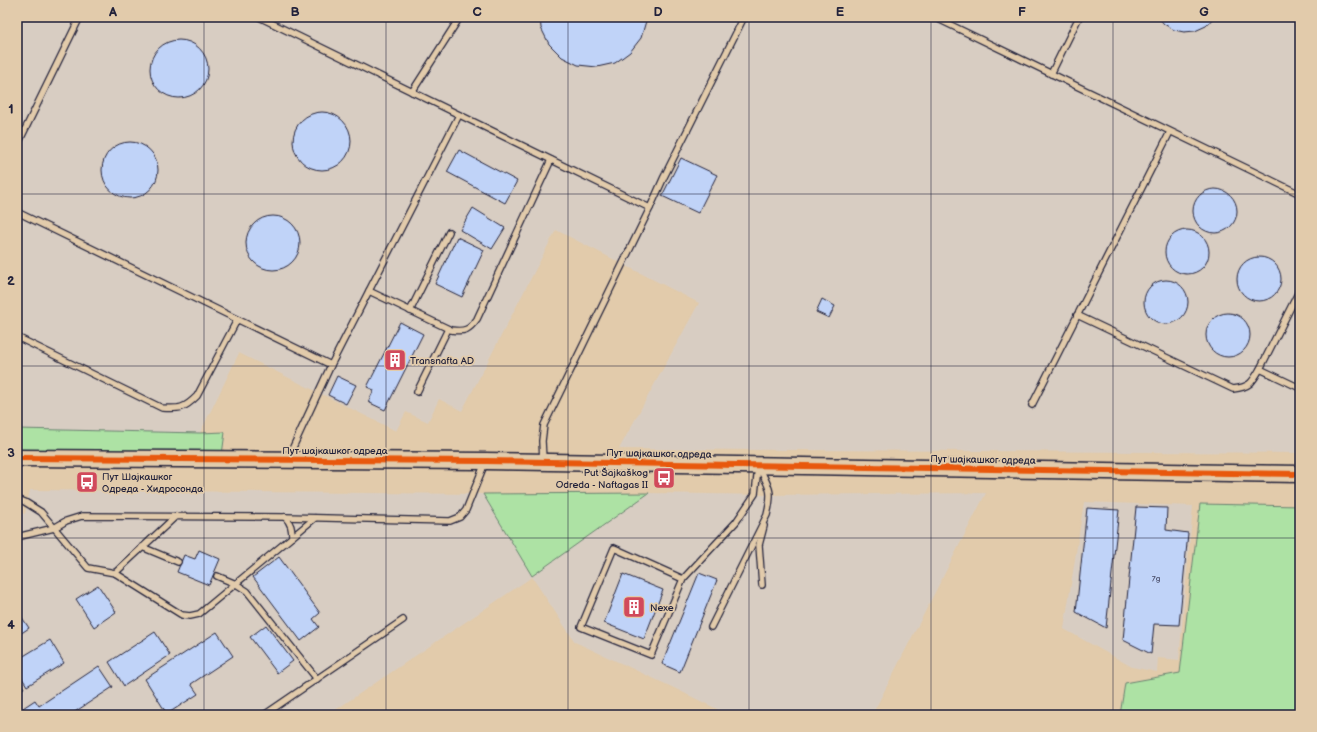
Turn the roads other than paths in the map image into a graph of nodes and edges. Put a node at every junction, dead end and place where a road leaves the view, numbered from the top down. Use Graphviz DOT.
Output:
graph roads {
  1 [pos="80,17"];
  2 [pos="259,17"];
  3 [pos="460,17"];
  4 [pos="744,17"];
  5 [pos="934,17"];
  6 [pos="1079,17"];
  7 [pos="1052,74"];
  8 [pos="412,92"];
  9 [pos="459,115"];
  10 [pos="1170,132"];
  11 [pos="17,146"];
  12 [pos="551,160"];
  13 [pos="1300,194"];
  14 [pos="650,208"];
  15 [pos="17,212"];
  16 [pos="449,232"];
  17 [pos="1300,289"];
  18 [pos="369,291"];
  19 [pos="410,310"];
  20 [pos="1077,315"];
  21 [pos="237,320"];
  22 [pos="448,329"];
  23 [pos="17,337"];
  24 [pos="331,365"];
  25 [pos="1260,369"];
  26 [pos="1300,388"];
  27 [pos="417,392"];
  28 [pos="1032,405"];
  29 [pos="17,458"];
  30 [pos="288,460"];
  31 [pos="486,461"];
  32 [pos="543,462"];
  33 [pos="758,465"];
  34 [pos="1300,474"];
  35 [pos="17,499"];
  36 [pos="768,515"];
  37 [pos="176,516"];
  38 [pos="285,517"];
  39 [pos="315,518"];
  40 [pos="54,528"];
  41 [pos="17,537"];
  42 [pos="292,537"];
  43 [pos="142,547"];
  44 [pos="178,562"];
  45 [pos="115,573"];
  46 [pos="217,576"];
  47 [pos="683,579"];
  48 [pos="236,584"];
  49 [pos="762,585"];
  50 [pos="403,620"];
  51 [pos="711,627"];
  52 [pos="317,679"];
  53 [pos="264,715"];
  1 -- 11 [label="lane"];
  2 -- 8 [label="lane"];
  3 -- 8 [label="lane"];
  4 -- 14 [label="lane"];
  5 -- 7 [label="lane"];
  6 -- 7 [label="lane"];
  7 -- 10 [label="lane"];
  8 -- 9 [label="lane"];
  9 -- 12 [label="lane"];
  9 -- 18 [label="lane"];
  10 -- 13 [label="lane"];
  10 -- 20 [label="lane"];
  12 -- 14 [label="lane"];
  12 -- 22 [label="lane"];
  14 -- 32 [label="lane"];
  15 -- 21 [label="lane"];
  16 -- 19 [label="lane"];
  17 -- 25 [label="lane"];
  18 -- 19 [label="lane"];
  18 -- 24 [label="lane"];
  19 -- 22 [label="lane"];
  20 -- 25 [label="lane"];
  20 -- 28 [label="lane"];
  21 -- 23 [label="lane"];
  21 -- 24 [label="lane"];
  22 -- 27 [label="lane"];
  24 -- 30 [label="lane"];
  25 -- 26 [label="lane"];
  29 -- 30 [label="street, Пут шајкашког одреда"];
  30 -- 31 [label="street, Пут шајкашког одреда"];
  31 -- 32 [label="street, Пут шајкашког одреда"];
  31 -- 39 [label="lane"];
  32 -- 33 [label="street, Пут шајкашког одреда"];
  33 -- 34 [label="street, Пут шајкашког одреда"];
  33 -- 36 [label="lane"];
  33 -- 47 [label="lane"];
  35 -- 40 [label="lane"];
  36 -- 49 [label="lane"];
  36 -- 51 [label="lane"];
  37 -- 38 [label="lane"];
  37 -- 40 [label="lane"];
  37 -- 43 [label="lane"];
  38 -- 39 [label="lane"];
  38 -- 42 [label="lane"];
  39 -- 42 [label="lane"];
  40 -- 41 [label="lane"];
  40 -- 45 [label="lane"];
  42 -- 48 [label="lane"];
  43 -- 44 [label="lane"];
  43 -- 45 [label="lane"];
  45 -- 48 [label="lane"];
  46 -- 48 [label="lane"];
  47 -- 47 [label="lane"];
  48 -- 52 [label="lane"];
  50 -- 52 [label="lane"];
  52 -- 53 [label="lane"];
}
